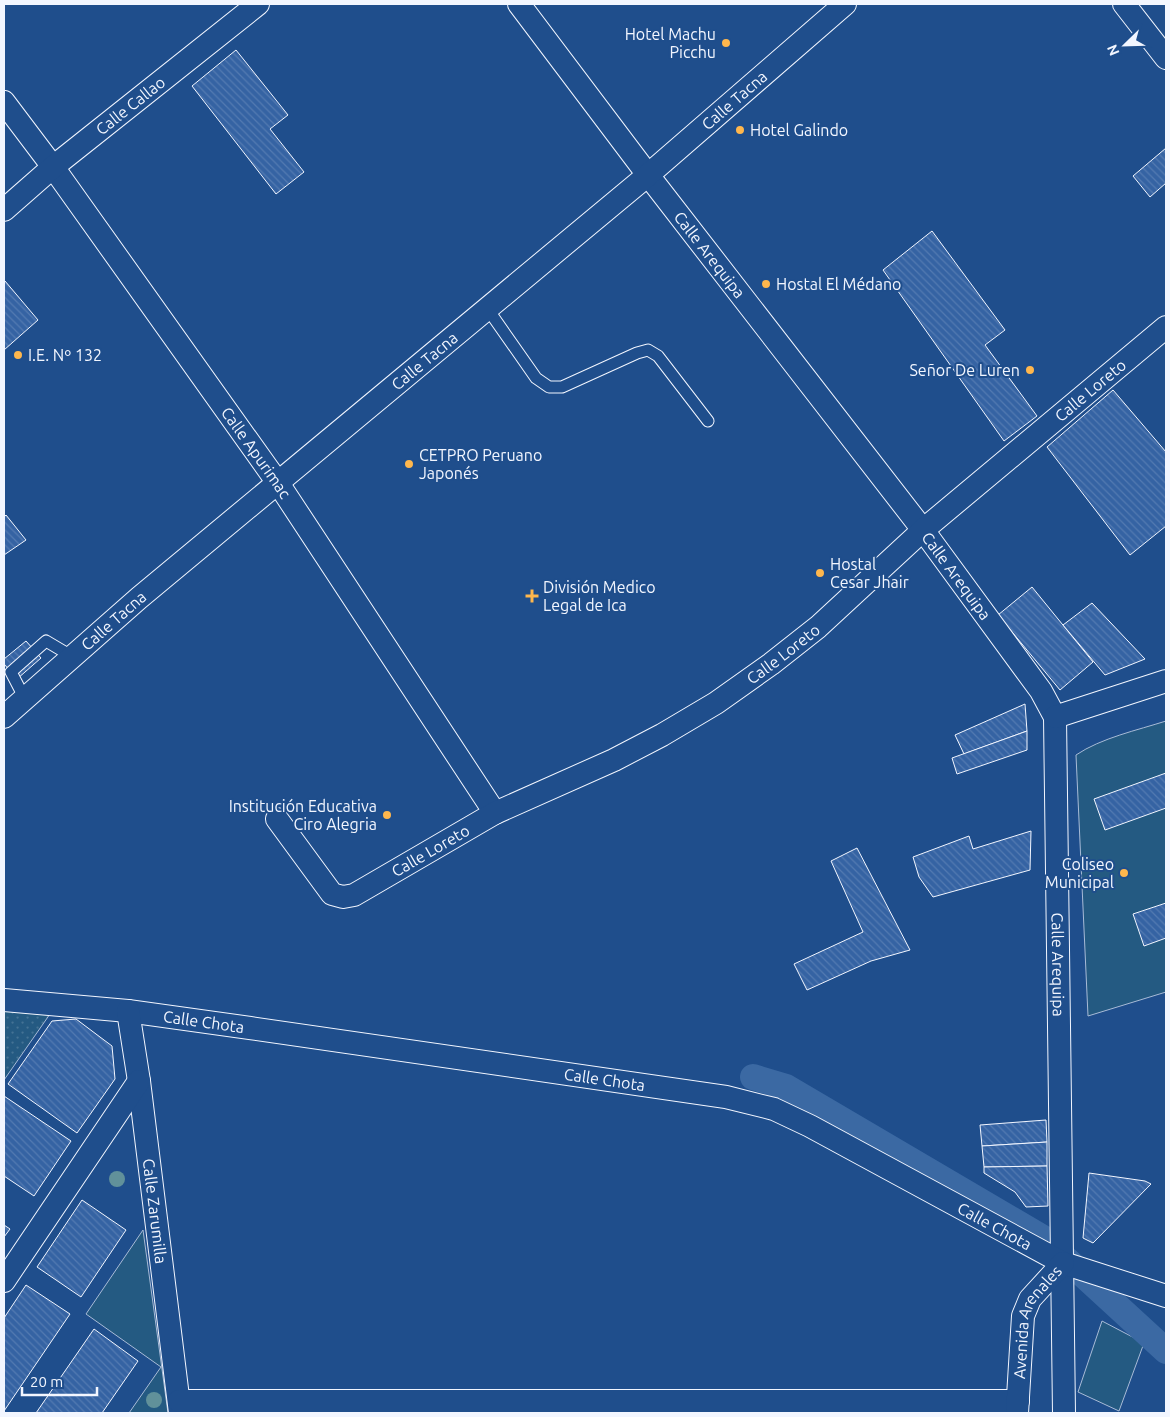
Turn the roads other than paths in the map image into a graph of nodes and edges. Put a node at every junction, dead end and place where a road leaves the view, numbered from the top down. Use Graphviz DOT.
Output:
graph roads {
  1 [pos="258,4"];
  2 [pos="519,4"];
  3 [pos="845,4"];
  4 [pos="1124,4"];
  5 [pos="1166,58"];
  6 [pos="4,102"];
  7 [pos="53,167"];
  8 [pos="648,175"];
  9 [pos="4,210"];
  10 [pos="487,308"];
  11 [pos="1166,327"];
  12 [pos="708,421"];
  13 [pos="278,483"];
  14 [pos="923,530"];
  15 [pos="73,657"];
  16 [pos="1166,680"];
  17 [pos="25,699"];
  18 [pos="4,717"];
  19 [pos="1055,717"];
  20 [pos="495,813"];
  21 [pos="277,819"];
  22 [pos="4,1000"];
  23 [pos="128,1011"];
  24 [pos="139,1081"];
  25 [pos="1063,1264"];
  26 [pos="4,1281"];
  27 [pos="1166,1296"];
  28 [pos="180,1407"];
  29 [pos="1017,1407"];
  30 [pos="1064,1413"];
  1 -- 7 [label="street, Calle Callao"];
  2 -- 8 [label="street, Calle Arequipa"];
  3 -- 8 [label="street, Calle Tacna"];
  4 -- 5 [label="street"];
  6 -- 7 [label="street, Calle Apurimac"];
  7 -- 9 [label="street, Calle Callao"];
  7 -- 13 [label="street, Calle Apurimac"];
  8 -- 10 [label="street, Calle Tacna"];
  8 -- 14 [label="street, Calle Arequipa"];
  10 -- 12 [label="lane"];
  10 -- 13 [label="street, Calle Tacna"];
  11 -- 14 [label="street, Calle Loreto"];
  13 -- 15 [label="street, Calle Tacna"];
  13 -- 20 [label="street, Calle Apurimac"];
  14 -- 19 [label="street, Calle Arequipa"];
  14 -- 20 [label="street, Calle Loreto"];
  15 -- 17 [label="street, Calle Tacna"];
  15 -- 17 [label="lane"];
  16 -- 19 [label="street"];
  17 -- 18 [label="street, Calle Tacna"];
  19 -- 25 [label="street, Calle Arequipa"];
  20 -- 21 [label="street, Calle Loreto"];
  22 -- 23 [label="street, Calle Chota"];
  23 -- 24 [label="street, Calle Zarumilla"];
  23 -- 25 [label="street, Calle Chota"];
  24 -- 26 [label="street"];
  24 -- 28 [label="street, Calle Zarumilla"];
  25 -- 27 [label="street, Calle Chota"];
  25 -- 29 [label="street, Avenida Arenales"];
  25 -- 30 [label="street, Avenida Arenales"];
  28 -- 29 [label="street"];
}
